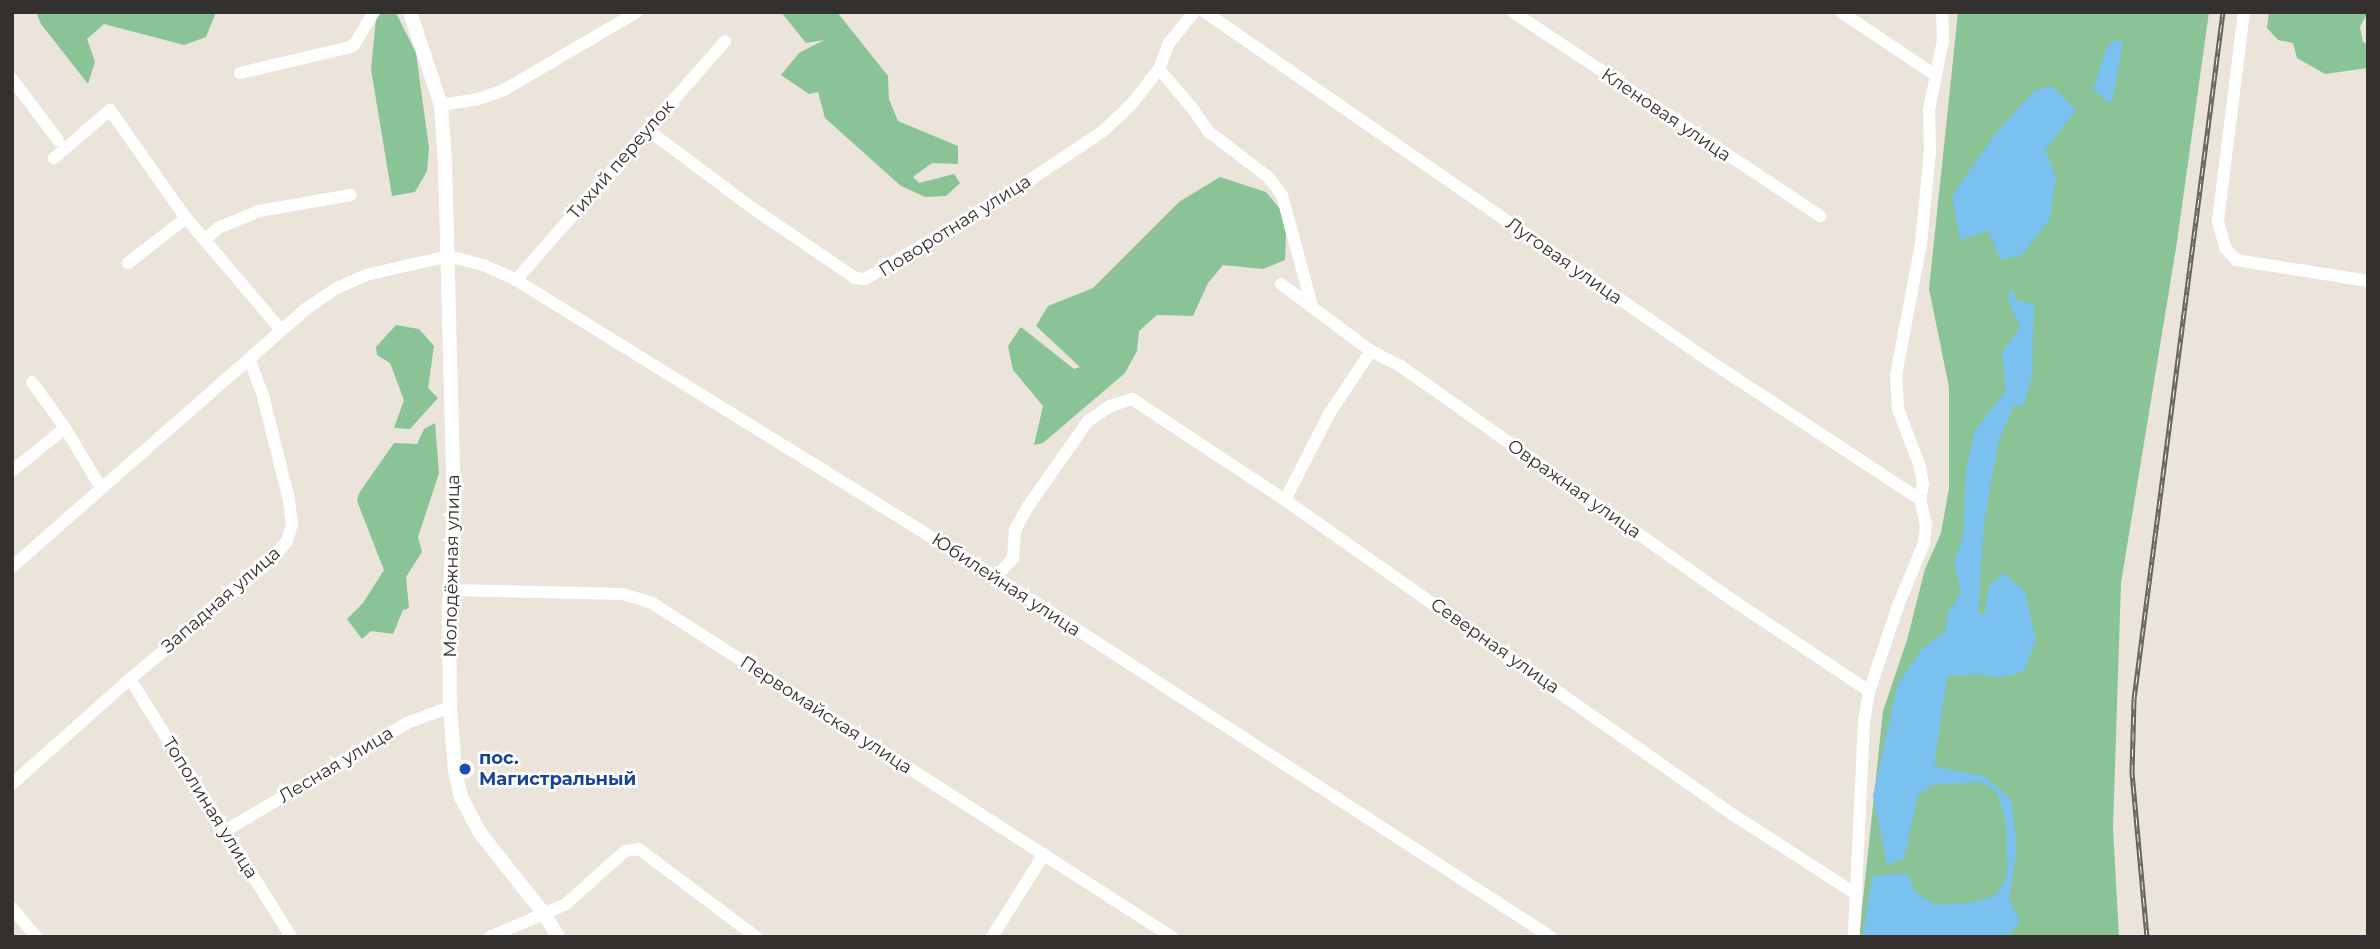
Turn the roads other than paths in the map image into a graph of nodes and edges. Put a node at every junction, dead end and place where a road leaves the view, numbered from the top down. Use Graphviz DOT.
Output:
graph roads {
  1 [pos="374,12"];
  2 [pos="410,12"];
  3 [pos="637,12"];
  4 [pos="1194,12"];
  5 [pos="1205,12"];
  6 [pos="1513,12"];
  7 [pos="1841,12"];
  8 [pos="1942,12"];
  9 [pos="2244,12"];
  10 [pos="725,41"];
  11 [pos="1159,69"];
  12 [pos="240,73"];
  13 [pos="1935,75"];
  14 [pos="12,79"];
  15 [pos="441,105"];
  16 [pos="648,130"];
  17 [pos="58,140"];
  18 [pos="54,158"];
  19 [pos="351,194"];
  20 [pos="1820,216"];
  21 [pos="186,218"];
  22 [pos="205,240"];
  23 [pos="449,256"];
  24 [pos="128,263"];
  25 [pos="516,280"];
  26 [pos="2368,281"];
  27 [pos="1281,284"];
  28 [pos="1312,306"];
  29 [pos="281,330"];
  30 [pos="1371,351"];
  31 [pos="249,358"];
  32 [pos="32,382"];
  33 [pos="65,428"];
  34 [pos="12,471"];
  35 [pos="101,488"];
  36 [pos="1285,500"];
  37 [pos="1922,502"];
  38 [pos="12,567"];
  39 [pos="996,577"];
  40 [pos="450,590"];
  41 [pos="130,679"];
  42 [pos="1869,691"];
  43 [pos="450,707"];
  44 [pos="12,784"];
  45 [pos="225,831"];
  46 [pos="1044,854"];
  47 [pos="1856,894"];
  48 [pos="12,908"];
  49 [pos="545,915"];
  50 [pos="36,937"];
  51 [pos="291,937"];
  52 [pos="490,937"];
  53 [pos="558,937"];
  54 [pos="756,937"];
  55 [pos="992,937"];
  56 [pos="1172,937"];
  57 [pos="1551,937"];
  58 [pos="1854,937"];
  1 -- 12 [label="street"];
  2 -- 15 [label="street, Молодёжная улица"];
  3 -- 15 [label="street"];
  4 -- 11 [label="street, Поворотная улица"];
  5 -- 37 [label="street, Луговая улица"];
  6 -- 20 [label="street, Кленовая улица"];
  7 -- 13 [label="street"];
  8 -- 13 [label="street"];
  9 -- 26 [label="street"];
  10 -- 16 [label="street, Тихий переулок"];
  11 -- 16 [label="street, Поворотная улица"];
  11 -- 28 [label="street"];
  13 -- 37 [label="street"];
  14 -- 17 [label="street"];
  15 -- 23 [label="street, Молодёжная улица"];
  16 -- 25 [label="street, Тихий переулок"];
  18 -- 21 [label="street"];
  19 -- 22 [label="street"];
  21 -- 22 [label="street"];
  21 -- 24 [label="street"];
  22 -- 29 [label="street"];
  23 -- 25 [label="street, Юбилейная улица"];
  23 -- 29 [label="street"];
  23 -- 40 [label="street, Молодёжная улица"];
  25 -- 39 [label="street, Юбилейная улица"];
  27 -- 28 [label="street, Овражная улица"];
  28 -- 30 [label="street, Овражная улица"];
  29 -- 31 [label="street"];
  30 -- 36 [label="street"];
  30 -- 42 [label="street, Овражная улица"];
  31 -- 35 [label="street"];
  31 -- 41 [label="street, Западная улица"];
  32 -- 33 [label="street"];
  33 -- 34 [label="street"];
  33 -- 35 [label="street"];
  35 -- 38 [label="street"];
  36 -- 39 [label="street, Северная улица"];
  36 -- 47 [label="street, Северная улица"];
  37 -- 42 [label="street"];
  39 -- 57 [label="street, Юбилейная улица"];
  40 -- 43 [label="street, Молодёжная улица"];
  40 -- 46 [label="street, Первомайская улица"];
  41 -- 44 [label="street, Западная улица"];
  41 -- 45 [label="street, Тополиная улица"];
  42 -- 47 [label="street"];
  43 -- 45 [label="street, Лесная улица"];
  43 -- 49 [label="street, Молодёжная улица"];
  45 -- 51 [label="street, Тополиная улица"];
  46 -- 55 [label="street"];
  46 -- 56 [label="street, Первомайская улица"];
  47 -- 58 [label="street"];
  48 -- 50 [label="street"];
  49 -- 52 [label="street"];
  49 -- 53 [label="street, Молодёжная улица"];
  49 -- 54 [label="street"];
}
